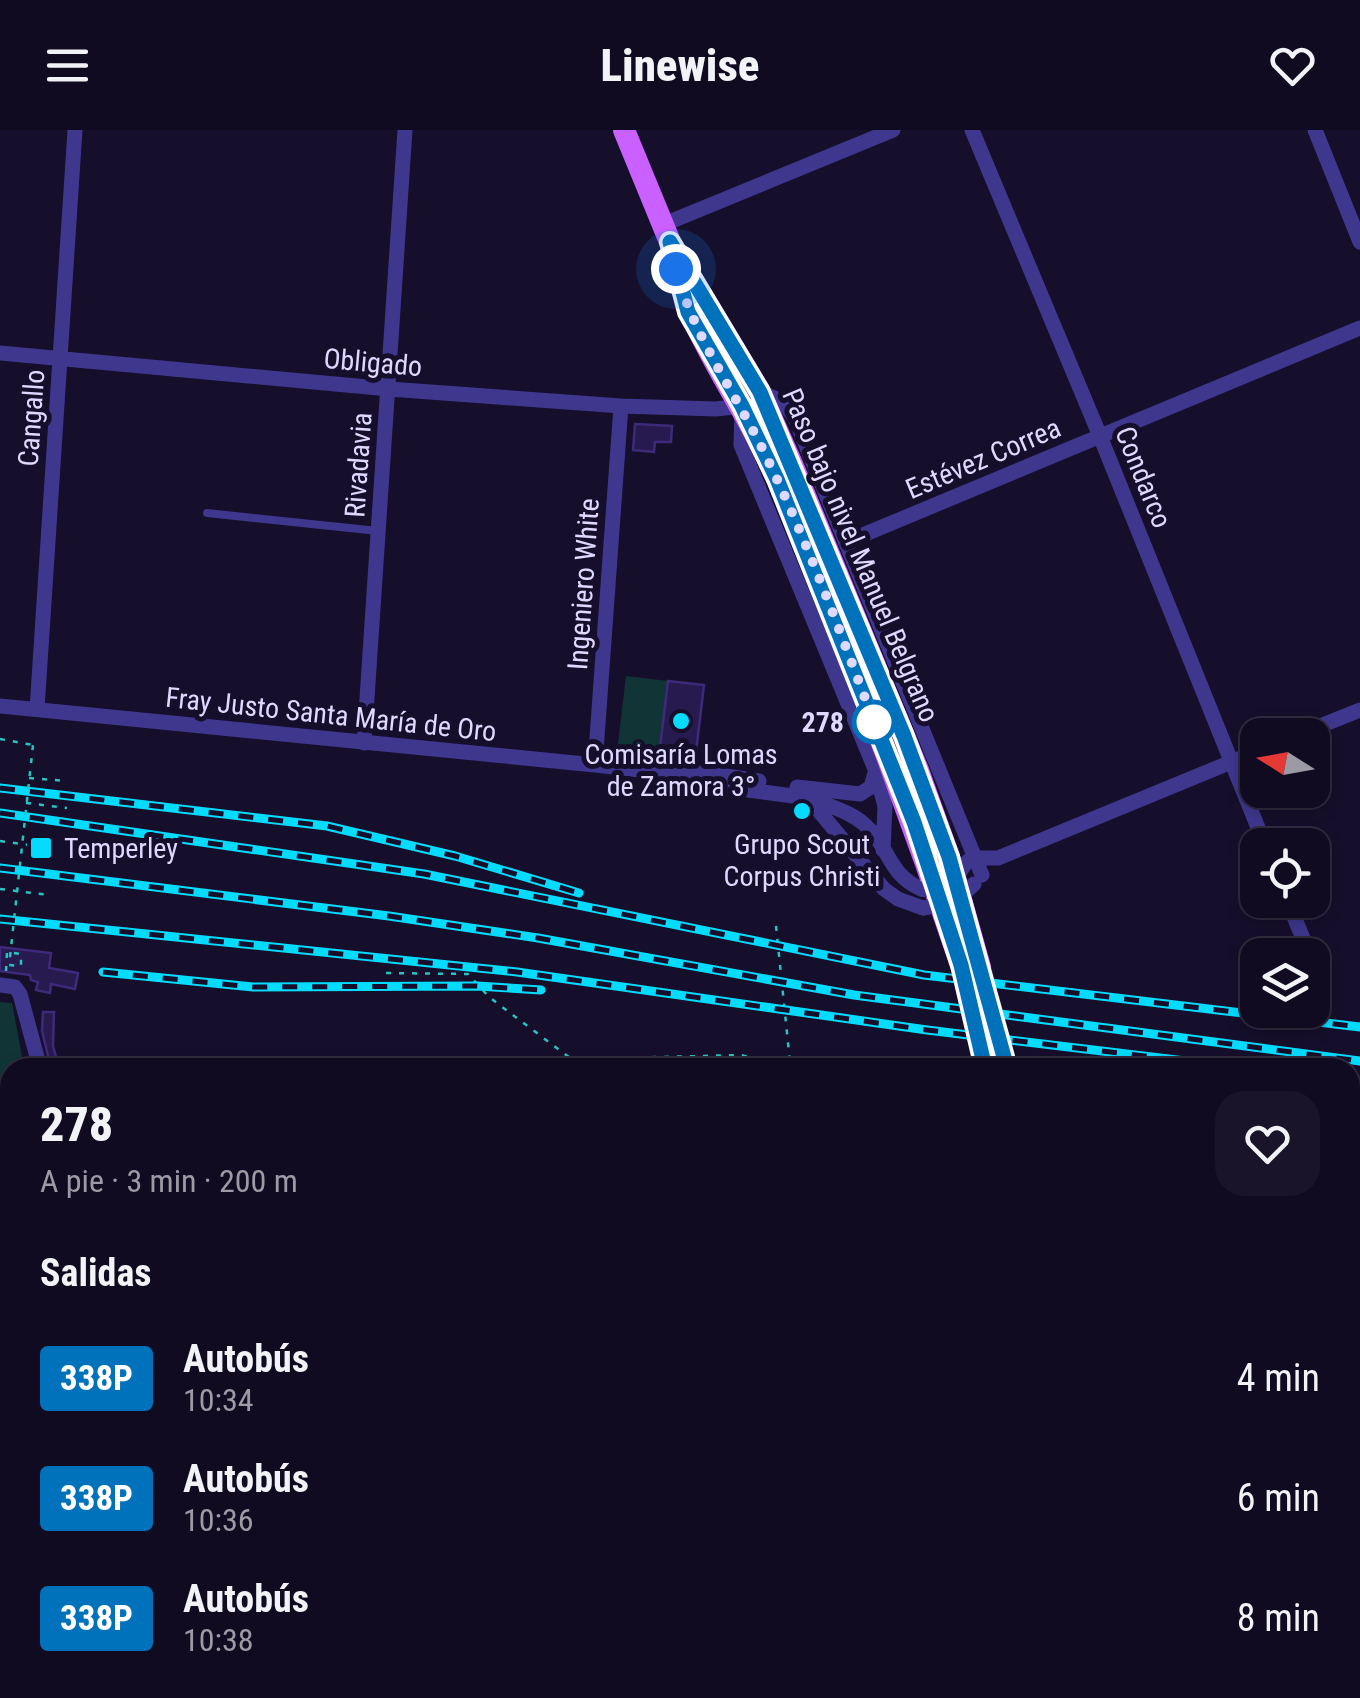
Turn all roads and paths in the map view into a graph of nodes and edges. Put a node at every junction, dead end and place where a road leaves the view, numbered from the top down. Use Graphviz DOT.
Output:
graph roads {
  1 [pos="75,130"];
  2 [pos="405,130"];
  3 [pos="624,130"];
  4 [pos="893,130"];
  5 [pos="972,130"];
  6 [pos="1315,130"];
  7 [pos="666,233"];
  8 [pos="1360,242"];
  9 [pos="1360,328"];
  10 [pos="0,353"];
  11 [pos="60,358"];
  12 [pos="388,389"];
  13 [pos="751,398"];
  14 [pos="621,406"];
  15 [pos="1100,436"];
  16 [pos="206,513"];
  17 [pos="378,531"];
  18 [pos="846,542"];
  19 [pos="0,706"];
  20 [pos="37,709"];
  21 [pos="1360,710"];
  22 [pos="1330,722"];
  23 [pos="0,739"];
  24 [pos="364,743"];
  25 [pos="1240,759"];
  26 [pos="1231,762"];
  27 [pos="596,765"];
  28 [pos="875,769"];
  29 [pos="28,778"];
  30 [pos="67,781"];
  31 [pos="805,792"];
  32 [pos="26,803"];
  33 [pos="67,808"];
  34 [pos="1258,828"];
  35 [pos="0,840"];
  36 [pos="22,844"];
  37 [pos="52,848"];
  38 [pos="883,850"];
  39 [pos="998,858"];
  40 [pos="969,860"];
  41 [pos="978,879"];
  42 [pos="0,889"];
  43 [pos="17,891"];
  44 [pos="49,895"];
  45 [pos="776,926"];
  46 [pos="970,966"];
  47 [pos="386,972"];
  48 [pos="7,981"];
  49 [pos="37,1058"];
  50 [pos="568,1058"];
  51 [pos="639,1058"];
  52 [pos="752,1058"];
  53 [pos="789,1058"];
  1 -- 11 [label="street, Cangallo"];
  2 -- 12 [label="street, Rivadavia"];
  3 -- 7 [label="main road, Paso bajo nivel Manuel Belgrano"];
  4 -- 7 [label="street"];
  5 -- 15 [label="street, Condarco"];
  6 -- 8 [label="street"];
  7 -- 13 [label="main road, Paso bajo nivel Manuel Belgrano"];
  9 -- 15 [label="street, Estévez Correa"];
  10 -- 11 [label="street, Obligado"];
  11 -- 12 [label="street, Obligado"];
  11 -- 20 [label="street, Cangallo"];
  12 -- 14 [label="street, Obligado"];
  12 -- 17 [label="street, Rivadavia"];
  13 -- 14 [label="street, Obligado"];
  13 -- 18 [label="street"];
  13 -- 28 [label="street"];
  13 -- 46 [label="main road, Paso bajo nivel Manuel Belgrano"];
  14 -- 27 [label="street, Ingeniero White"];
  15 -- 18 [label="street, Estévez Correa"];
  15 -- 26 [label="street, Condarco"];
  16 -- 17 [label="lane"];
  17 -- 24 [label="street, Rivadavia"];
  18 -- 40 [label="street"];
  19 -- 20 [label="street, Fray Justo Santa María de Oro"];
  20 -- 24 [label="street, Fray Justo Santa María de Oro"];
  21 -- 22 [label="street"];
  23 -- 29 [label="path, bridge"];
  24 -- 27 [label="street, Fray Justo Santa María de Oro"];
  25 -- 26 [label="street"];
  26 -- 34 [label="street, Condarco"];
  26 -- 39 [label="street"];
  27 -- 31 [label="street, Fray Justo Santa María de Oro"];
  28 -- 31 [label="street, Fray Justo Santa María de Oro"];
  28 -- 38 [label="street"];
  29 -- 30 [label="path"];
  29 -- 32 [label="path, bridge"];
  31 -- 38 [label="street"];
  31 -- 41 [label="street, bridge"];
  32 -- 33 [label="path"];
  32 -- 36 [label="path, bridge"];
  35 -- 36 [label="path"];
  36 -- 37 [label="path"];
  36 -- 43 [label="path, bridge"];
  38 -- 40 [label="street, bridge"];
  39 -- 40 [label="street"];
  39 -- 41 [label="street"];
  40 -- 41 [label="street"];
  42 -- 43 [label="path"];
  43 -- 44 [label="path"];
  43 -- 48 [label="path, bridge"];
  45 -- 53 [label="path"];
  47 -- 50 [label="path"];
  48 -- 49 [label="street"];
  51 -- 52 [label="path"];
}
